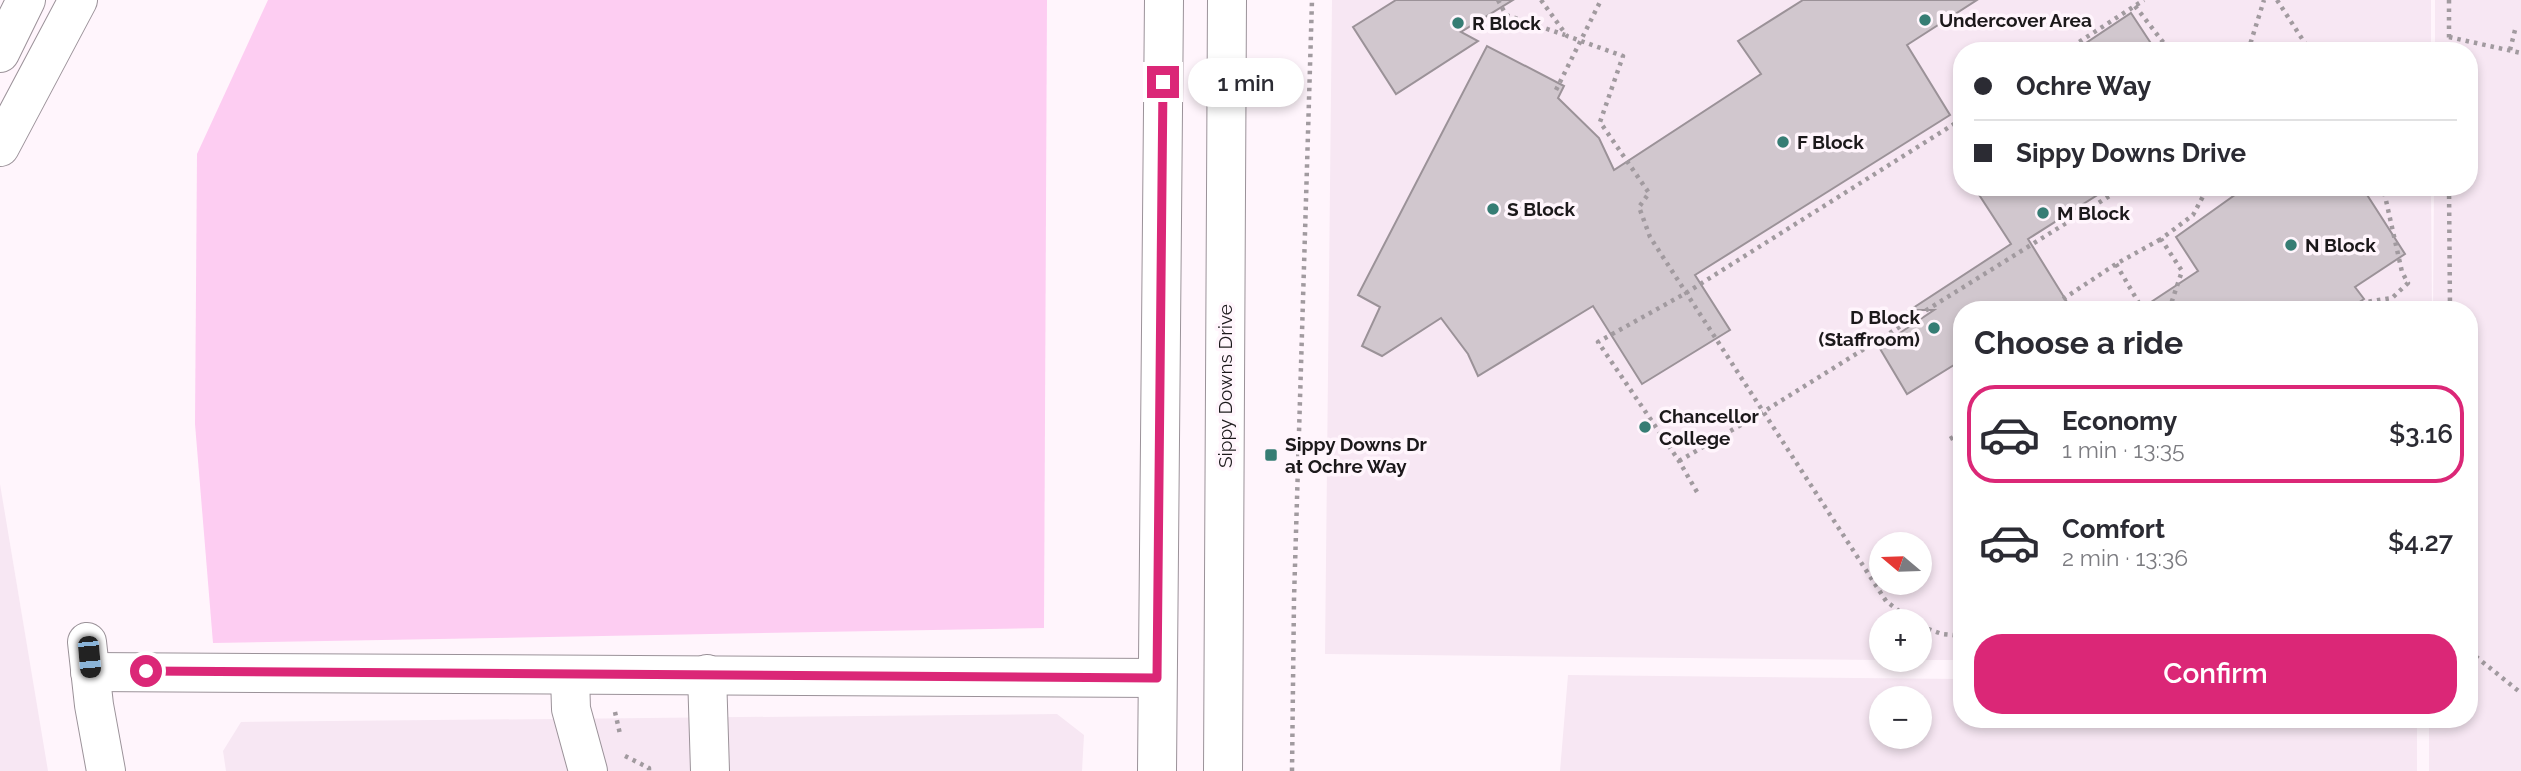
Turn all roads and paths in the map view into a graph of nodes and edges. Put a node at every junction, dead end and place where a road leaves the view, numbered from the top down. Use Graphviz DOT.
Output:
graph roads {
  1 [pos="26,0"];
  2 [pos="78,0"];
  3 [pos="1164,0"];
  4 [pos="1227,0"];
  5 [pos="1312,0"];
  6 [pos="1498,0"];
  7 [pos="1541,0"];
  8 [pos="1601,0"];
  9 [pos="2144,0"];
  10 [pos="2264,0"];
  11 [pos="2277,0"];
  12 [pos="2449,0"];
  13 [pos="2135,6"];
  14 [pos="2515,26"];
  15 [pos="1567,36"];
  16 [pos="2449,37"];
  17 [pos="1580,40"];
  18 [pos="2079,42"];
  19 [pos="2163,42"];
  20 [pos="2251,42"];
  21 [pos="2304,42"];
  22 [pos="2449,42"];
  23 [pos="2472,42"];
  24 [pos="2478,43"];
  25 [pos="2510,50"];
  26 [pos="0,53"];
  27 [pos="2521,53"];
  28 [pos="1556,90"];
  29 [pos="1953,125"];
  30 [pos="0,148"];
  31 [pos="2110,196"];
  32 [pos="2203,196"];
  33 [pos="2385,196"];
  34 [pos="2449,196"];
  35 [pos="2161,239"];
  36 [pos="2116,264"];
  37 [pos="1686,293"];
  38 [pos="2063,299"];
  39 [pos="2139,301"];
  40 [pos="2172,301"];
  41 [pos="2372,301"];
  42 [pos="2450,301"];
  43 [pos="1763,412"];
  44 [pos="1953,437"];
  45 [pos="1950,439"];
  46 [pos="1679,461"];
  47 [pos="1698,492"];
  48 [pos="1896,609"];
  49 [pos="1932,630"];
  50 [pos="1953,635"];
  51 [pos="2478,658"];
  52 [pos="708,674"];
  53 [pos="570,676"];
  54 [pos="1157,678"];
  55 [pos="2521,694"];
  56 [pos="614,709"];
  57 [pos="106,771"];
  58 [pos="588,771"];
  59 [pos="649,771"];
  60 [pos="710,771"];
  61 [pos="1157,771"];
  62 [pos="1223,771"];
  63 [pos="1292,771"];
  1 -- 26 [label="main road"];
  2 -- 30 [label="main road"];
  3 -- 54 [label="main road"];
  4 -- 62 [label="main road, Sippy Downs Drive"];
  5 -- 63 [label="path"];
  6 -- 15 [label="path"];
  7 -- 15 [label="path"];
  8 -- 17 [label="path"];
  9 -- 13 [label="path"];
  10 -- 20 [label="path"];
  11 -- 21 [label="path"];
  12 -- 16 [label="path"];
  13 -- 18 [label="path"];
  13 -- 19 [label="path"];
  14 -- 25 [label="path"];
  15 -- 17 [label="path"];
  16 -- 22 [label="path"];
  16 -- 23 [label="path"];
  17 -- 28 [label="path"];
  17 -- 37 [label="path"];
  24 -- 25 [label="path"];
  25 -- 27 [label="path"];
  29 -- 37 [label="path"];
  31 -- 43 [label="path"];
  32 -- 35 [label="path"];
  33 -- 41 [label="path"];
  34 -- 42 [label="path"];
  35 -- 36 [label="path"];
  35 -- 40 [label="path"];
  36 -- 38 [label="path"];
  36 -- 39 [label="path"];
  37 -- 43 [label="path"];
  37 -- 46 [label="path"];
  43 -- 46 [label="path"];
  43 -- 48 [label="path"];
  44 -- 45 [label="path"];
  46 -- 47 [label="path"];
  49 -- 50 [label="path"];
  51 -- 55 [label="path"];
  52 -- 53 [label="main road"];
  52 -- 54 [label="main road"];
  52 -- 60 [label="main road"];
  53 -- 57 [label="main road"];
  53 -- 58 [label="main road"];
  54 -- 61 [label="main road"];
  56 -- 59 [label="path"];
}
